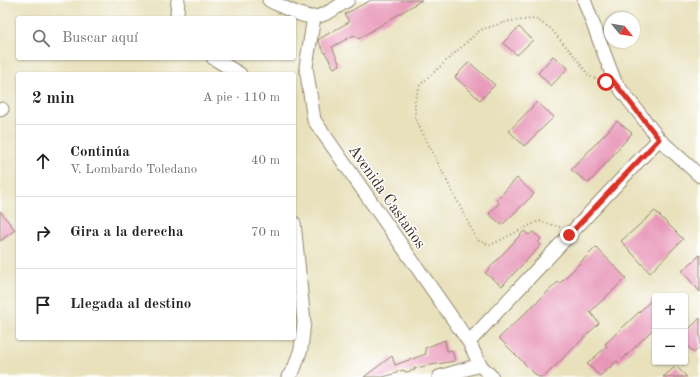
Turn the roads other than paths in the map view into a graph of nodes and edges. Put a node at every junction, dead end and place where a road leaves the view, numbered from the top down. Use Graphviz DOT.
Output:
graph roads {
  1 [pos="178,0"];
  2 [pos="270,0"];
  3 [pos="348,0"];
  4 [pos="584,0"];
  5 [pos="178,16"];
  6 [pos="314,16"];
  7 [pos="216,60"];
  8 [pos="236,72"];
  9 [pos="659,139"];
  10 [pos="700,176"];
  11 [pos="296,243"];
  12 [pos="469,342"];
  13 [pos="480,365"];
  14 [pos="288,377"];
  15 [pos="439,377"];
  16 [pos="492,377"];
  1 -- 5 [label="street"];
  2 -- 6 [label="street"];
  3 -- 6 [label="street"];
  4 -- 9 [label="street"];
  6 -- 12 [label="street, Avenida Castaños"];
  7 -- 8 [label="street"];
  9 -- 10 [label="street"];
  9 -- 12 [label="street"];
  11 -- 14 [label="street"];
  12 -- 13 [label="street, Avenida Castaños"];
  13 -- 15 [label="street"];
  13 -- 16 [label="street, Avenida Castaños"];
}
